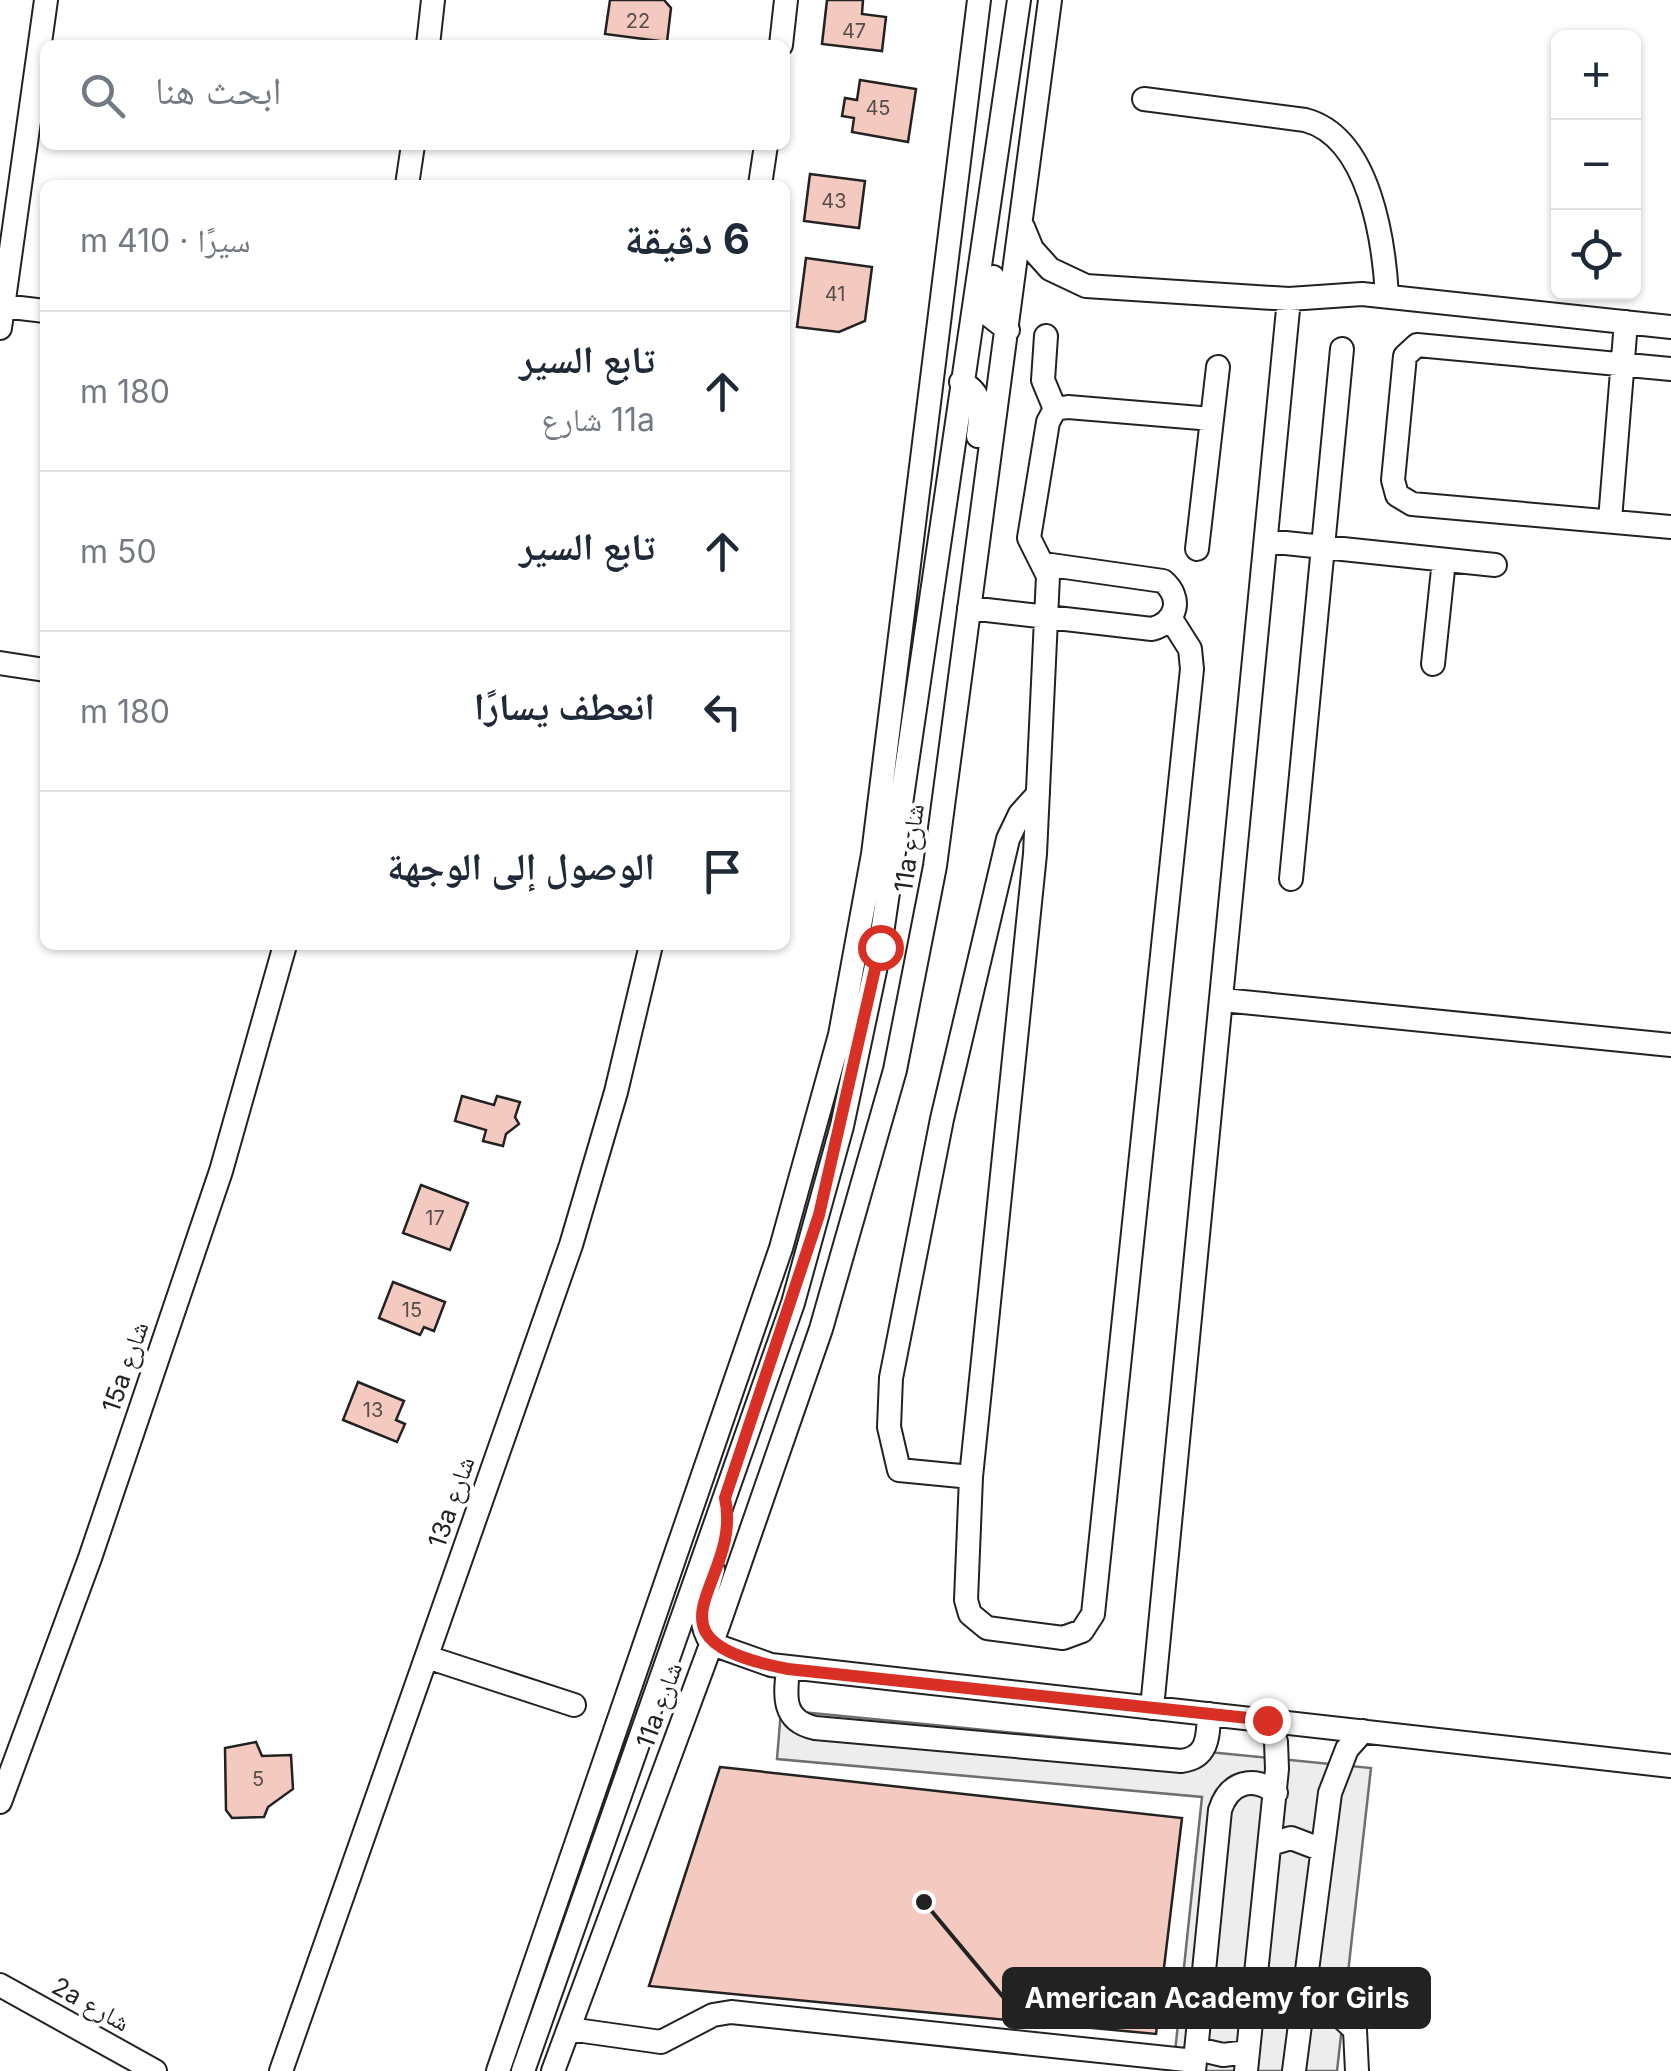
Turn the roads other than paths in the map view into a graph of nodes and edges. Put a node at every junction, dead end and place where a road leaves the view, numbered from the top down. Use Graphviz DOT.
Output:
graph roads {
  1 [pos="46,0"];
  2 [pos="434,0"];
  3 [pos="786,0"];
  4 [pos="979,0"];
  5 [pos="1020,0"];
  6 [pos="1050,0"];
  7 [pos="40,40"];
  8 [pos="429,40"];
  9 [pos="782,40"];
  10 [pos="40,43"];
  11 [pos="1144,99"];
  12 [pos="411,150"];
  13 [pos="765,150"];
  14 [pos="994,174"];
  15 [pos="407,180"];
  16 [pos="761,180"];
  17 [pos="1022,224"];
  18 [pos="1387,296"];
  19 [pos="1289,299"];
  20 [pos="40,312"];
  21 [pos="2,317"];
  22 [pos="1626,322"];
  23 [pos="1671,327"];
  24 [pos="1008,330"];
  25 [pos="1046,336"];
  26 [pos="1342,348"];
  27 [pos="1624,364"];
  28 [pos="1218,368"];
  29 [pos="1671,369"];
  30 [pos="961,382"];
  31 [pos="1055,409"];
  32 [pos="1212,419"];
  33 [pos="1610,520"];
  34 [pos="1671,527"];
  35 [pos="1266,541"];
  36 [pos="1323,547"];
  37 [pos="1197,548"];
  38 [pos="1444,560"];
  39 [pos="1044,564"];
  40 [pos="1495,565"];
  41 [pos="969,608"];
  42 [pos="1048,617"];
  43 [pos="1171,619"];
  44 [pos="0,664"];
  45 [pos="1433,664"];
  46 [pos="40,669"];
  47 [pos="917,692"];
  48 [pos="890,719"];
  49 [pos="946,785"];
  50 [pos="1038,794"];
  51 [pos="1291,880"];
  52 [pos="283,950"];
  53 [pos="650,950"];
  54 [pos="1222,1000"];
  55 [pos="1671,1045"];
  56 [pos="971,1477"];
  57 [pos="725,1498"];
  58 [pos="712,1644"];
  59 [pos="426,1657"];
  60 [pos="788,1669"];
  61 [pos="574,1705"];
  62 [pos="1152,1708"];
  63 [pos="1209,1714"];
  64 [pos="1267,1720"];
  65 [pos="1363,1731"];
  66 [pos="1671,1766"];
  67 [pos="1276,1793"];
  68 [pos="0,1802"];
  69 [pos="1271,1844"];
  70 [pos="1320,1849"];
  71 [pos="1304,1983"];
  72 [pos="0,1986"];
  73 [pos="569,2029"];
  74 [pos="1195,2060"];
  75 [pos="1247,2061"];
  76 [pos="155,2071"];
  77 [pos="280,2071"];
  78 [pos="498,2071"];
  79 [pos="523,2071"];
  80 [pos="553,2071"];
  81 [pos="1294,2071"];
  82 [pos="1357,2071"];
  1 -- 7 [label="street"];
  2 -- 8 [label="street"];
  3 -- 9 [label="street"];
  4 -- 48 [label="street, 11a شارع"];
  5 -- 14 [label="street, 11a شارع"];
  6 -- 17 [label="street, 11a شارع"];
  10 -- 21 [label="street"];
  11 -- 18 [label="street"];
  12 -- 15 [label="street"];
  13 -- 16 [label="street"];
  14 -- 24 [label="street"];
  14 -- 30 [label="street, 11a شارع"];
  17 -- 19 [label="street"];
  17 -- 24 [label="street, 11a شارع"];
  18 -- 19 [label="street"];
  18 -- 22 [label="street"];
  19 -- 35 [label="street"];
  20 -- 21 [label="street"];
  22 -- 23 [label="street"];
  22 -- 27 [label="street"];
  24 -- 41 [label="street, 11a شارع"];
  25 -- 31 [label="street"];
  26 -- 36 [label="street"];
  27 -- 29 [label="street"];
  27 -- 33 [label="street"];
  27 -- 33 [label="street"];
  28 -- 32 [label="street"];
  30 -- 47 [label="street, 11a شارع"];
  30 -- 49 [label="street"];
  31 -- 32 [label="street"];
  31 -- 39 [label="street"];
  32 -- 37 [label="street"];
  33 -- 34 [label="street"];
  35 -- 36 [label="street"];
  35 -- 54 [label="street"];
  36 -- 38 [label="street"];
  36 -- 51 [label="street"];
  38 -- 40 [label="street"];
  38 -- 45 [label="street"];
  39 -- 42 [label="street"];
  39 -- 43 [label="street"];
  41 -- 42 [label="street"];
  41 -- 49 [label="street, 11a شارع"];
  42 -- 43 [label="street"];
  42 -- 50 [label="street"];
  43 -- 56 [label="street"];
  44 -- 46 [label="street"];
  47 -- 48 [label="street"];
  47 -- 57 [label="street, 11a شارع"];
  48 -- 78 [label="street, 11a شارع"];
  49 -- 58 [label="street, 11a شارع"];
  50 -- 56 [label="street"];
  50 -- 56 [label="street"];
  52 -- 68 [label="street, 15a شارع"];
  53 -- 59 [label="street, 13a شارع"];
  54 -- 55 [label="street"];
  54 -- 62 [label="street"];
  57 -- 58 [label="street"];
  57 -- 79 [label="street, 11a شارع"];
  58 -- 60 [label="street"];
  58 -- 73 [label="street, 11a شارع"];
  59 -- 61 [label="street"];
  59 -- 77 [label="street, 13a شارع"];
  60 -- 62 [label="street"];
  60 -- 63 [label="street"];
  62 -- 63 [label="street"];
  63 -- 64 [label="street"];
  64 -- 65 [label="street"];
  64 -- 67 [label="street"];
  65 -- 66 [label="street"];
  65 -- 70 [label="street"];
  67 -- 69 [label="street"];
  67 -- 74 [label="street"];
  69 -- 70 [label="street"];
  69 -- 75 [label="street"];
  70 -- 71 [label="street"];
  71 -- 81 [label="street"];
  71 -- 82 [label="street"];
  72 -- 76 [label="street, 2a شارع"];
  73 -- 74 [label="street"];
  73 -- 80 [label="street, 11a شارع"];
  74 -- 75 [label="street"];
}
